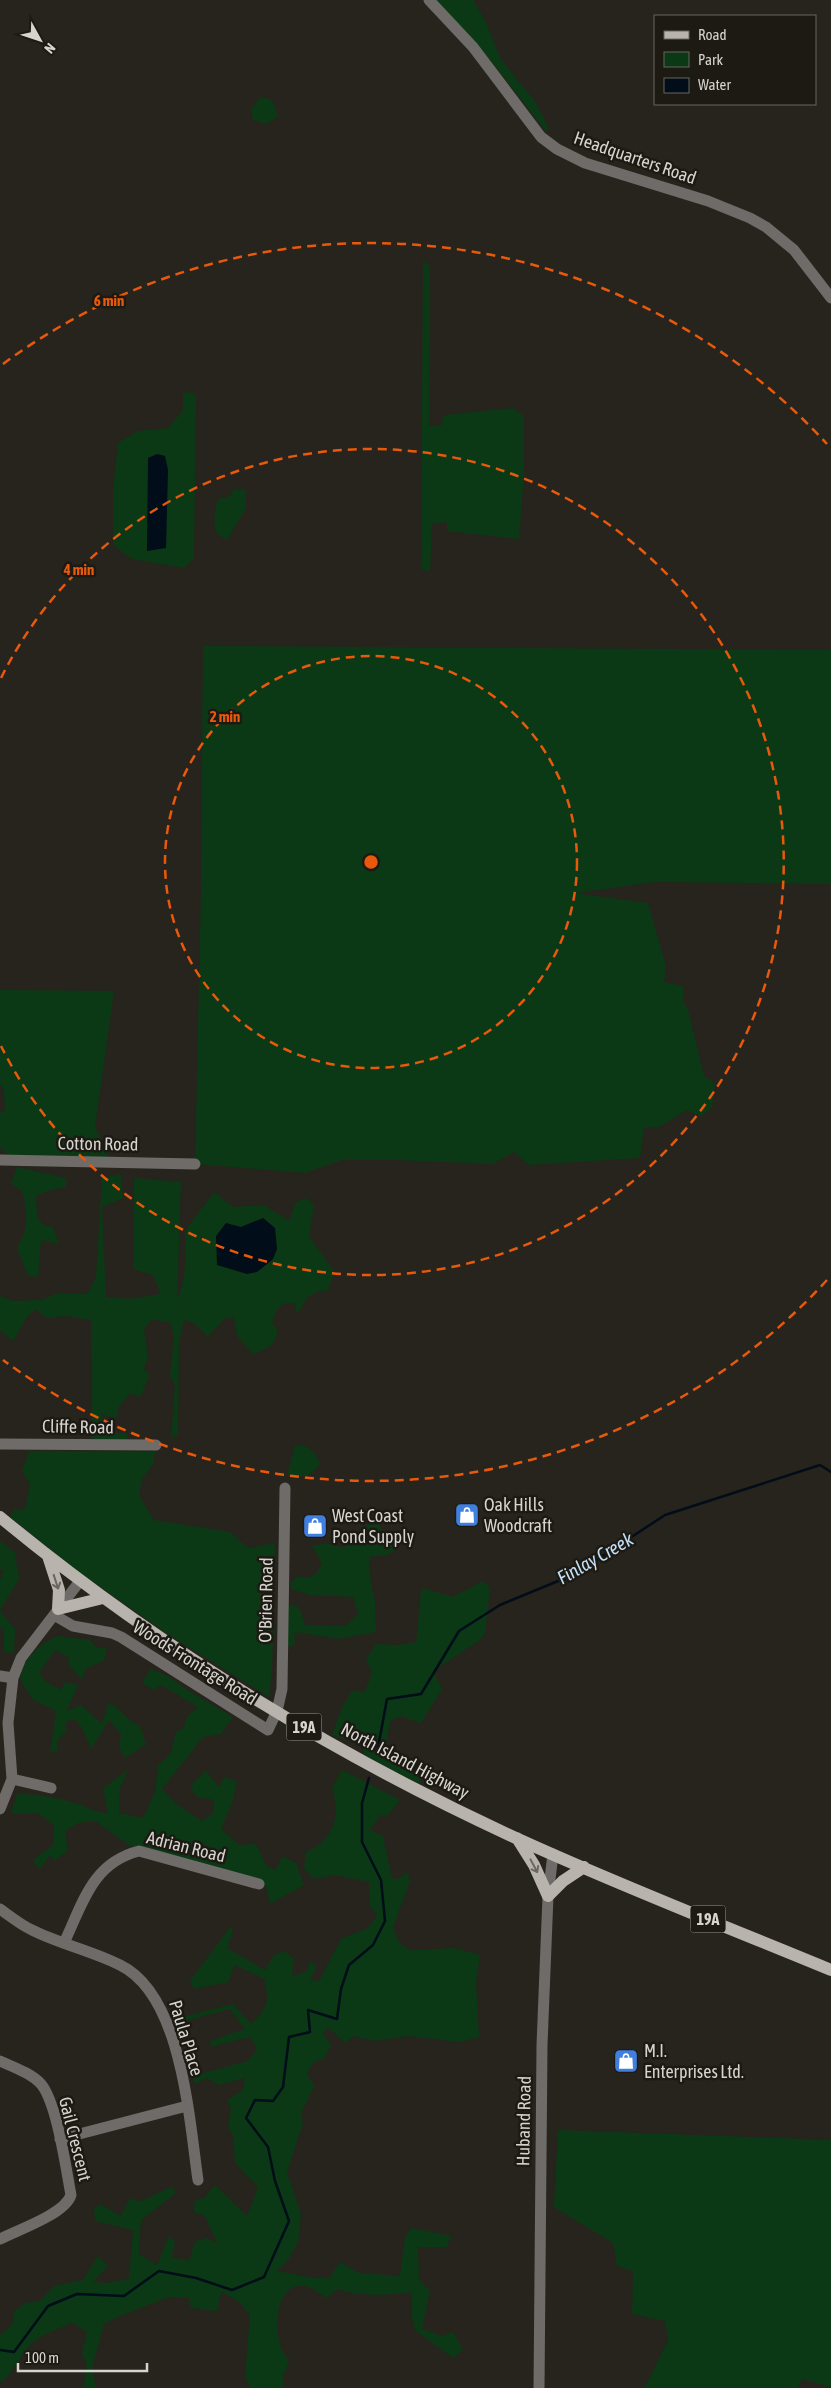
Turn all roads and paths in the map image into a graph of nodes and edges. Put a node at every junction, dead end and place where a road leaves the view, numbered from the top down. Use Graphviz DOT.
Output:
graph roads {
  1 [pos="429,0"];
  2 [pos="831,298"];
  3 [pos="0,1160"];
  4 [pos="195,1164"];
  5 [pos="0,1444"];
  6 [pos="156,1445"];
  7 [pos="285,1488"];
  8 [pos="0,1516"];
  9 [pos="48,1556"];
  10 [pos="80,1581"];
  11 [pos="103,1598"];
  12 [pos="56,1612"];
  13 [pos="0,1676"];
  14 [pos="13,1678"];
  15 [pos="277,1711"];
  16 [pos="12,1779"];
  17 [pos="51,1788"];
  18 [pos="0,1808"];
  19 [pos="517,1838"];
  20 [pos="553,1854"];
  21 [pos="584,1868"];
  22 [pos="259,1884"];
  23 [pos="548,1896"];
  24 [pos="0,1909"];
  25 [pos="64,1943"];
  26 [pos="831,1970"];
  27 [pos="0,2061"];
  28 [pos="186,2106"];
  29 [pos="60,2138"];
  30 [pos="198,2180"];
  31 [pos="0,2239"];
  32 [pos="539,2388"];
  1 -- 2 [label="street, Headquarters Road"];
  3 -- 4 [label="street, Cotton Road"];
  5 -- 6 [label="street, Cliffe Road"];
  7 -- 15 [label="street, O'Brien Road"];
  8 -- 9 [label="main road, North Island Highway / 19A"];
  9 -- 10 [label="main road, North Island Highway / 19A"];
  9 -- 12 [label="main road, one-way"];
  10 -- 11 [label="main road, North Island Highway / 19A"];
  10 -- 12 [label="street"];
  11 -- 12 [label="main road"];
  11 -- 15 [label="main road, North Island Highway / 19A"];
  12 -- 14 [label="street"];
  12 -- 15 [label="street, Woods Frontage Road"];
  13 -- 14 [label="street"];
  14 -- 16 [label="street"];
  15 -- 19 [label="main road, North Island Highway / 19A"];
  16 -- 17 [label="street"];
  16 -- 18 [label="street"];
  19 -- 20 [label="main road, North Island Highway / 19A"];
  19 -- 23 [label="main road, one-way"];
  20 -- 21 [label="main road, North Island Highway / 19A"];
  20 -- 23 [label="street, Huband Road"];
  21 -- 23 [label="main road"];
  21 -- 26 [label="main road, North Island Highway / 19A"];
  22 -- 25 [label="street, Adrian Road"];
  23 -- 32 [label="street, Huband Road"];
  24 -- 25 [label="street, Paula Place"];
  25 -- 28 [label="street, Paula Place"];
  27 -- 29 [label="street, Gail Crescent"];
  28 -- 29 [label="street"];
  28 -- 30 [label="street, Paula Place"];
  29 -- 31 [label="street, Gail Crescent"];
}
